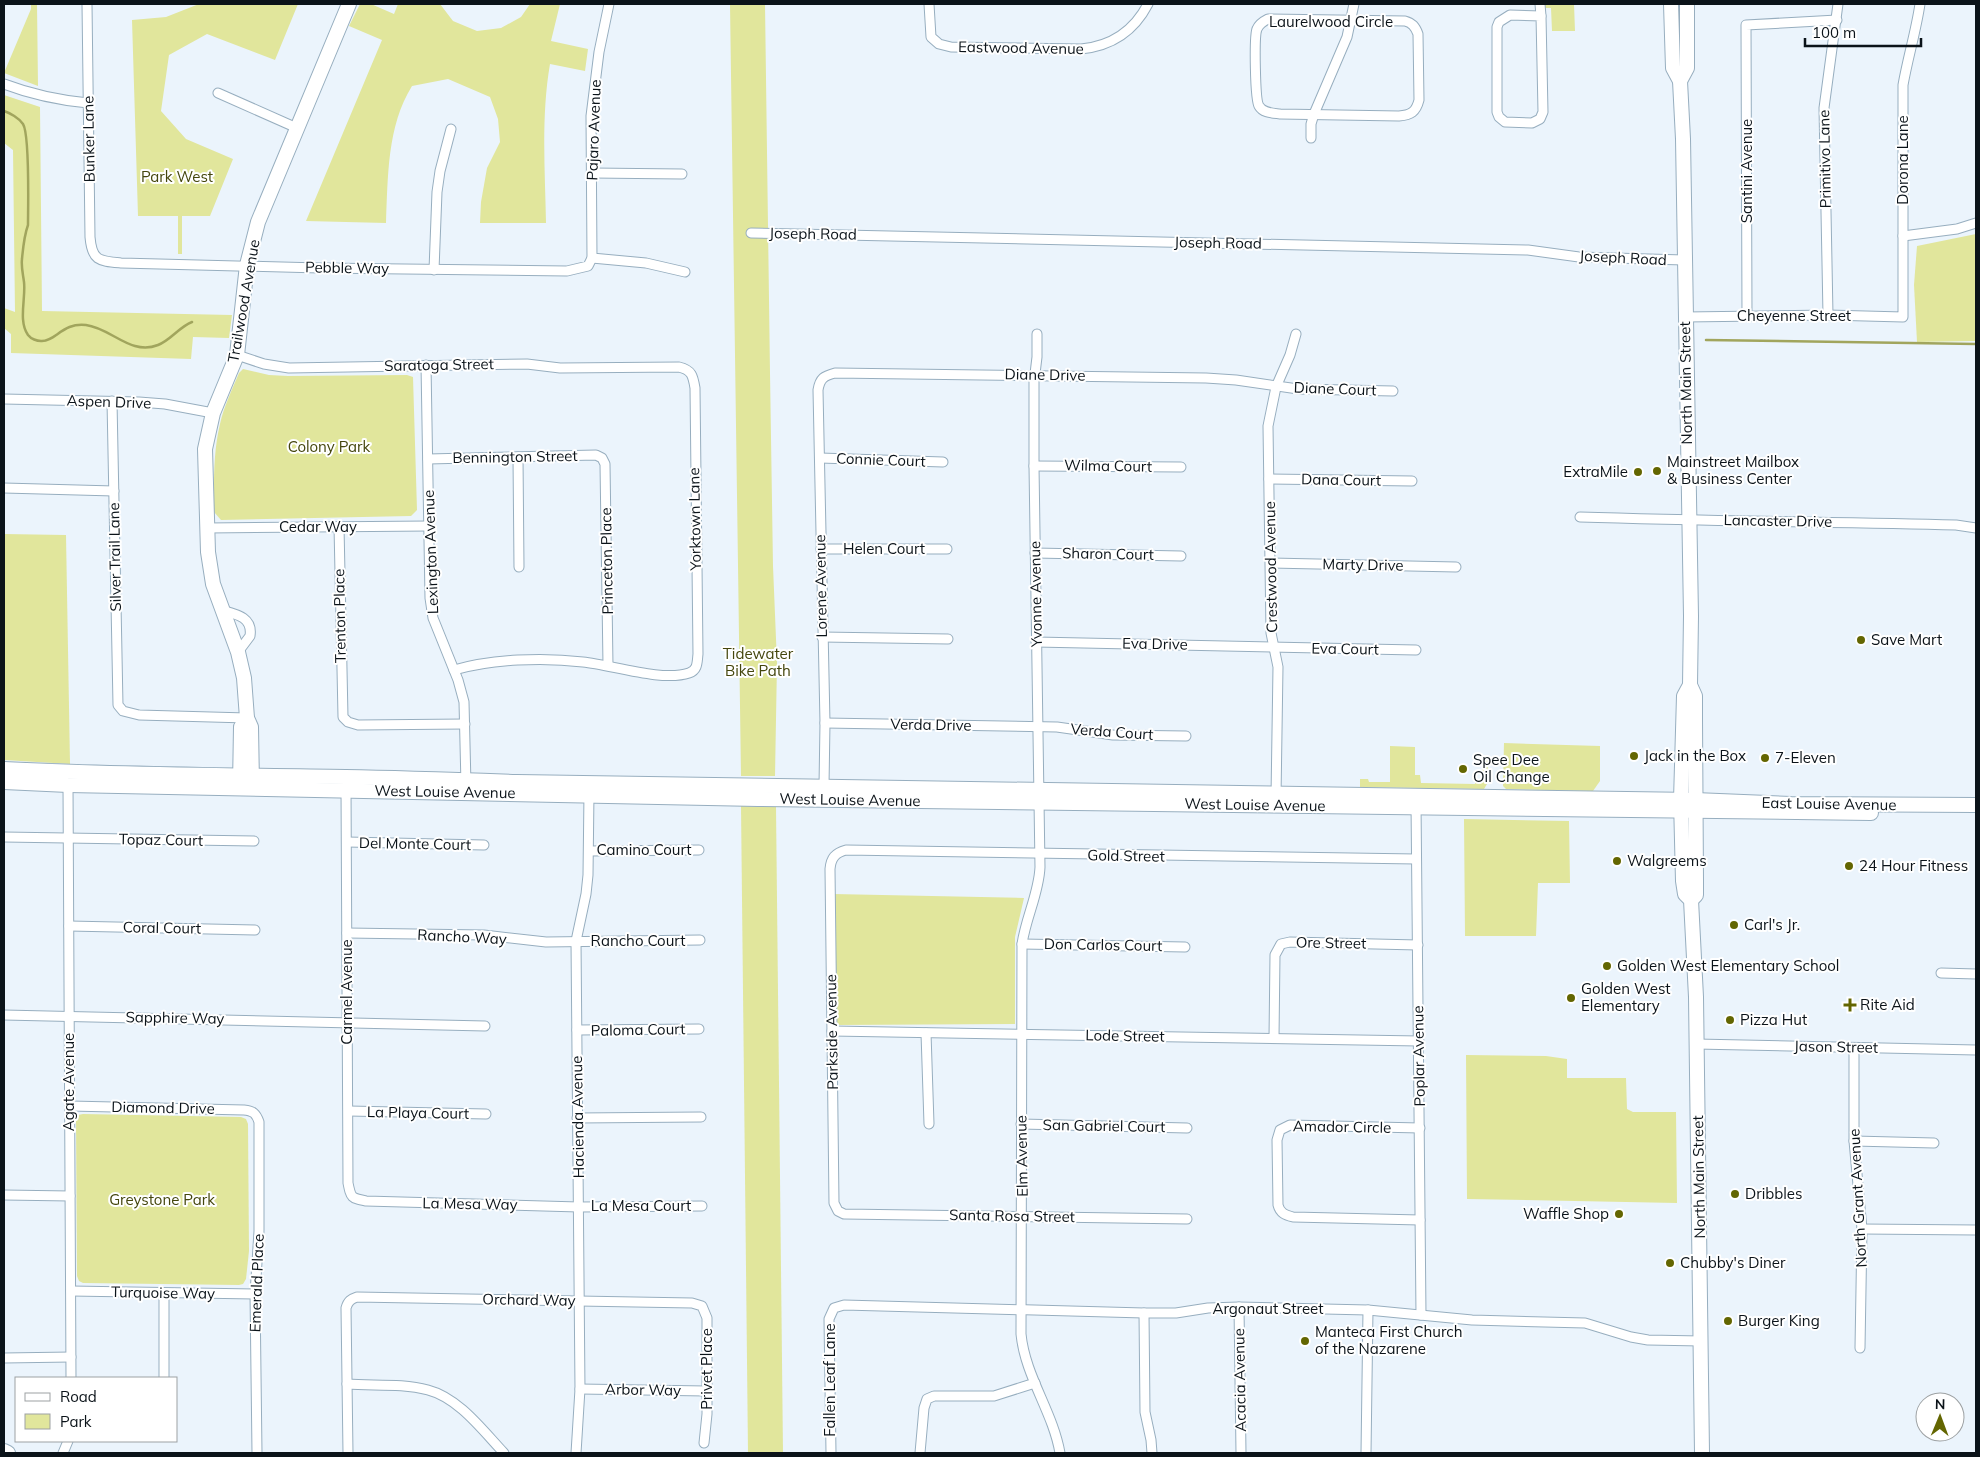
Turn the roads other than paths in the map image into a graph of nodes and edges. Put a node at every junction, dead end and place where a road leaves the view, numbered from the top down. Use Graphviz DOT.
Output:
graph roads {
  1 [pos="87,4"];
  2 [pos="349,4"];
  3 [pos="609,4"];
  4 [pos="929,4"];
  5 [pos="1148,4"];
  6 [pos="1354,4"];
  7 [pos="1540,4"];
  8 [pos="1672,4"];
  9 [pos="1687,4"];
  10 [pos="1838,4"];
  11 [pos="1920,4"];
  12 [pos="1541,16"];
  13 [pos="1837,20"];
  14 [pos="1351,21"];
  15 [pos="1680,81"];
  16 [pos="4,84"];
  17 [pos="218,93"];
  18 [pos="88,103"];
  19 [pos="1314,114"];
  20 [pos="297,128"];
  21 [pos="451,129"];
  22 [pos="1311,138"];
  23 [pos="592,173"];
  24 [pos="682,174"];
  25 [pos="1976,224"];
  26 [pos="751,233"];
  27 [pos="1903,236"];
  28 [pos="96,258"];
  29 [pos="592,258"];
  30 [pos="1684,260"];
  31 [pos="247,265"];
  32 [pos="434,270"];
  33 [pos="685,272"];
  34 [pos="1828,315"];
  35 [pos="1747,316"];
  36 [pos="1685,317"];
  37 [pos="1902,317"];
  38 [pos="1037,334"];
  39 [pos="1296,334"];
  40 [pos="237,355"];
  41 [pos="426,365"];
  42 [pos="642,368"];
  43 [pos="1034,375"];
  44 [pos="819,385"];
  45 [pos="1276,387"];
  46 [pos="1393,391"];
  47 [pos="4,399"];
  48 [pos="112,402"];
  49 [pos="213,413"];
  50 [pos="518,457"];
  51 [pos="602,458"];
  52 [pos="820,458"];
  53 [pos="428,459"];
  54 [pos="943,462"];
  55 [pos="1034,466"];
  56 [pos="1181,467"];
  57 [pos="1269,479"];
  58 [pos="1412,481"];
  59 [pos="4,488"];
  60 [pos="114,490"];
  61 [pos="1580,517"];
  62 [pos="1689,521"];
  63 [pos="339,526"];
  64 [pos="429,526"];
  65 [pos="207,528"];
  66 [pos="1976,528"];
  67 [pos="821,549"];
  68 [pos="947,549"];
  69 [pos="1035,553"];
  70 [pos="1181,556"];
  71 [pos="1271,563"];
  72 [pos="1456,567"];
  73 [pos="519,568"];
  74 [pos="221,610"];
  75 [pos="822,637"];
  76 [pos="948,639"];
  77 [pos="1036,642"];
  78 [pos="1274,647"];
  79 [pos="1416,650"];
  80 [pos="238,652"];
  81 [pos="608,665"];
  82 [pos="454,670"];
  83 [pos="1690,685"];
  84 [pos="247,718"];
  85 [pos="825,723"];
  86 [pos="465,724"];
  87 [pos="1037,727"];
  88 [pos="1186,736"];
  89 [pos="4,769"];
  90 [pos="4,782"];
  91 [pos="246,782"];
  92 [pos="346,783"];
  93 [pos="68,785"];
  94 [pos="824,786"];
  95 [pos="466,787"];
  96 [pos="589,788"];
  97 [pos="1039,795"];
  98 [pos="1276,799"];
  99 [pos="1416,802"];
  100 [pos="1976,805"];
  101 [pos="1681,806"];
  102 [pos="1695,806"];
  103 [pos="1976,813"];
  104 [pos="4,837"];
  105 [pos="68,838"];
  106 [pos="254,841"];
  107 [pos="347,842"];
  108 [pos="484,845"];
  109 [pos="699,850"];
  110 [pos="589,851"];
  111 [pos="836,853"];
  112 [pos="1040,854"];
  113 [pos="1416,859"];
  114 [pos="1691,900"];
  115 [pos="69,926"];
  116 [pos="254,930"];
  117 [pos="347,933"];
  118 [pos="700,940"];
  119 [pos="576,941"];
  120 [pos="1022,944"];
  121 [pos="1418,945"];
  122 [pos="1185,947"];
  123 [pos="1941,973"];
  124 [pos="1976,974"];
  125 [pos="4,1015"];
  126 [pos="69,1017"];
  127 [pos="347,1023"];
  128 [pos="485,1026"];
  129 [pos="699,1029"];
  130 [pos="577,1030"];
  131 [pos="832,1031"];
  132 [pos="926,1034"];
  133 [pos="1020,1035"];
  134 [pos="1274,1038"];
  135 [pos="1418,1042"];
  136 [pos="1696,1044"];
  137 [pos="1854,1048"];
  138 [pos="1976,1050"];
  139 [pos="70,1106"];
  140 [pos="349,1111"];
  141 [pos="255,1114"];
  142 [pos="486,1114"];
  143 [pos="577,1118"];
  144 [pos="701,1118"];
  145 [pos="929,1124"];
  146 [pos="1021,1124"];
  147 [pos="1187,1128"];
  148 [pos="1420,1128"];
  149 [pos="1854,1141"];
  150 [pos="1934,1143"];
  151 [pos="4,1195"];
  152 [pos="70,1196"];
  153 [pos="361,1200"];
  154 [pos="702,1206"];
  155 [pos="579,1207"];
  156 [pos="838,1211"];
  157 [pos="1022,1216"];
  158 [pos="1187,1219"];
  159 [pos="1420,1220"];
  160 [pos="1862,1229"];
  161 [pos="1976,1230"];
  162 [pos="71,1291"];
  163 [pos="164,1293"];
  164 [pos="255,1294"];
  165 [pos="580,1300"];
  166 [pos="692,1303"];
  167 [pos="1239,1307"];
  168 [pos="834,1308"];
  169 [pos="1022,1309"];
  170 [pos="1368,1310"];
  171 [pos="1144,1313"];
  172 [pos="1421,1315"];
  173 [pos="1701,1341"];
  174 [pos="1860,1348"];
  175 [pos="71,1357"];
  176 [pos="4,1358"];
  177 [pos="71,1377"];
  178 [pos="164,1377"];
  179 [pos="1035,1383"];
  180 [pos="347,1384"];
  181 [pos="580,1389"];
  182 [pos="706,1391"];
  183 [pos="704,1443"];
  184 [pos="4,1451"];
  185 [pos="8,1453"];
  186 [pos="257,1453"];
  187 [pos="348,1453"];
  188 [pos="504,1453"];
  189 [pos="576,1453"];
  190 [pos="831,1453"];
  191 [pos="920,1453"];
  192 [pos="1060,1453"];
  193 [pos="1152,1453"];
  194 [pos="1241,1453"];
  195 [pos="1366,1453"];
  196 [pos="1702,1453"];
  1 -- 18 [label="street, Bunker Lane"];
  2 -- 20 [label="main road, Trailwood Avenue"];
  3 -- 23 [label="street, Pajaro Avenue"];
  4 -- 5 [label="street, Eastwood Avenue"];
  6 -- 14 [label="street"];
  7 -- 12 [label="street"];
  8 -- 15 [label="main road, North Main Street"];
  9 -- 15 [label="main road, North Main Street"];
  10 -- 13 [label="street, Primitivo Lane"];
  11 -- 27 [label="street, Dorona Lane"];
  12 -- 12 [label="street"];
  13 -- 34 [label="street, Primitivo Lane"];
  13 -- 35 [label="street, Santini Avenue"];
  14 -- 19 [label="street"];
  14 -- 19 [label="street, Laurelwood Circle"];
  14 -- 19 [label="street, Laurelwood Circle"];
  15 -- 30 [label="main road, North Main Street"];
  16 -- 18 [label="street"];
  17 -- 20 [label="street"];
  18 -- 28 [label="street, Bunker Lane"];
  19 -- 22 [label="street"];
  20 -- 31 [label="main road, Trailwood Avenue"];
  21 -- 32 [label="street"];
  23 -- 24 [label="street"];
  23 -- 29 [label="street, Pajaro Avenue"];
  25 -- 27 [label="street"];
  26 -- 30 [label="street, Joseph Road"];
  27 -- 37 [label="street, Dorona Lane"];
  28 -- 31 [label="street, Pebble Way"];
  29 -- 32 [label="street, Pebble Way"];
  29 -- 33 [label="street"];
  30 -- 36 [label="main road, North Main Street"];
  31 -- 32 [label="street, Pebble Way"];
  31 -- 40 [label="main road, Trailwood Avenue"];
  34 -- 35 [label="street, Cheyenne Street"];
  34 -- 37 [label="street, Cheyenne Street"];
  35 -- 36 [label="street, Cheyenne Street"];
  36 -- 62 [label="main road, North Main Street"];
  38 -- 43 [label="street, Yvonne Avenue"];
  39 -- 45 [label="street, Crestwood Avenue"];
  40 -- 41 [label="street, Saratoga Street"];
  40 -- 49 [label="main road, Trailwood Avenue"];
  41 -- 42 [label="street, Saratoga Street"];
  41 -- 53 [label="street, Lexington Avenue"];
  42 -- 81 [label="street, Yorktown Lane"];
  43 -- 44 [label="street, Diane Drive"];
  43 -- 45 [label="street, Diane Drive"];
  43 -- 55 [label="street, Yvonne Avenue"];
  44 -- 52 [label="street, Lorene Avenue"];
  45 -- 46 [label="street, Diane Court"];
  45 -- 57 [label="street, Crestwood Avenue"];
  47 -- 48 [label="street, Aspen Drive"];
  48 -- 49 [label="street, Aspen Drive"];
  48 -- 60 [label="street, Silver Trail Lane"];
  49 -- 65 [label="main road, Trailwood Avenue"];
  50 -- 51 [label="street, Bennington Street"];
  50 -- 53 [label="street, Bennington Street"];
  50 -- 73 [label="street"];
  51 -- 81 [label="street, Princeton Place"];
  52 -- 54 [label="street, Connie Court"];
  52 -- 67 [label="street, Lorene Avenue"];
  53 -- 64 [label="street, Lexington Avenue"];
  55 -- 56 [label="street, Wilma Court"];
  55 -- 69 [label="street, Yvonne Avenue"];
  57 -- 58 [label="street, Dana Court"];
  57 -- 71 [label="street, Crestwood Avenue"];
  59 -- 60 [label="street"];
  60 -- 84 [label="street, Silver Trail Lane"];
  61 -- 62 [label="street, Lancaster Drive"];
  62 -- 66 [label="street, Lancaster Drive"];
  62 -- 83 [label="main road, North Main Street"];
  63 -- 64 [label="street, Cedar Way"];
  63 -- 65 [label="street, Cedar Way"];
  63 -- 86 [label="street, Trenton Place"];
  64 -- 82 [label="street, Lexington Avenue"];
  65 -- 74 [label="main road, Trailwood Avenue"];
  67 -- 68 [label="street, Helen Court"];
  67 -- 75 [label="street, Lorene Avenue"];
  69 -- 70 [label="street, Sharon Court"];
  69 -- 77 [label="street, Yvonne Avenue"];
  71 -- 72 [label="street, Marty Drive"];
  71 -- 78 [label="street, Crestwood Avenue"];
  74 -- 80 [label="main road, Trailwood Avenue"];
  74 -- 80 [label="street"];
  75 -- 76 [label="street"];
  75 -- 85 [label="street, Lorene Avenue"];
  77 -- 78 [label="street, Eva Drive"];
  77 -- 87 [label="street, Yvonne Avenue"];
  78 -- 79 [label="street, Eva Court"];
  78 -- 98 [label="street, Crestwood Avenue"];
  80 -- 84 [label="main road, Trailwood Avenue"];
  81 -- 82 [label="street"];
  82 -- 86 [label="street, Lexington Avenue"];
  83 -- 101 [label="main road, North Main Street"];
  83 -- 102 [label="main road, North Main Street"];
  84 -- 91 [label="main road, Trailwood Avenue"];
  85 -- 87 [label="street, Verda Drive"];
  85 -- 94 [label="street, Lorene Avenue"];
  86 -- 95 [label="street, Lexington Avenue"];
  87 -- 88 [label="street, Verda Court"];
  87 -- 97 [label="street, Yvonne Avenue"];
  89 -- 91 [label="main road, West Louise Avenue"];
  90 -- 93 [label="main road, West Louise Avenue"];
  91 -- 92 [label="main road, West Louise Avenue"];
  91 -- 93 [label="main road, West Louise Avenue"];
  92 -- 95 [label="main road, West Louise Avenue"];
  92 -- 107 [label="street, Carmel Avenue"];
  93 -- 105 [label="street, Agate Avenue"];
  94 -- 96 [label="main road, West Louise Avenue"];
  94 -- 97 [label="main road, West Louise Avenue"];
  95 -- 96 [label="main road, West Louise Avenue"];
  96 -- 97 [label="main road, West Louise Avenue"];
  96 -- 110 [label="street, Hacienda Avenue"];
  97 -- 98 [label="main road, West Louise Avenue"];
  97 -- 112 [label="street, Yvonne Avenue"];
  98 -- 99 [label="main road, West Louise Avenue"];
  99 -- 101 [label="main road, West Louise Avenue"];
  99 -- 113 [label="street, Poplar Avenue"];
  100 -- 102 [label="main road, East Louise Avenue"];
  101 -- 102 [label="main road, East Louise Avenue"];
  101 -- 114 [label="main road, North Main Street"];
  102 -- 103 [label="main road, East Louise Avenue"];
  102 -- 114 [label="main road, North Main Street"];
  104 -- 105 [label="street, Topaz Court"];
  105 -- 106 [label="street, Topaz Court"];
  105 -- 115 [label="street, Agate Avenue"];
  107 -- 108 [label="street, Del Monte Court"];
  107 -- 117 [label="street, Carmel Avenue"];
  109 -- 110 [label="street, Camino Court"];
  110 -- 119 [label="street, Hacienda Avenue"];
  111 -- 112 [label="street, Gold Street"];
  111 -- 131 [label="street, Parkside Avenue"];
  112 -- 113 [label="street, Gold Street"];
  112 -- 120 [label="street, Elm Avenue"];
  113 -- 121 [label="street, Poplar Avenue"];
  114 -- 136 [label="main road, North Main Street"];
  115 -- 116 [label="street, Coral Court"];
  115 -- 126 [label="street, Agate Avenue"];
  117 -- 119 [label="street, Rancho Way"];
  117 -- 127 [label="street, Carmel Avenue"];
  118 -- 119 [label="street, Rancho Court"];
  119 -- 130 [label="street, Hacienda Avenue"];
  120 -- 122 [label="street, Don Carlos Court"];
  120 -- 133 [label="street, Elm Avenue"];
  121 -- 134 [label="street, Ore Street"];
  121 -- 135 [label="street, Poplar Avenue"];
  123 -- 124 [label="street"];
  125 -- 126 [label="street, Sapphire Way"];
  126 -- 127 [label="street, Sapphire Way"];
  126 -- 139 [label="street, Agate Avenue"];
  127 -- 128 [label="street, Sapphire Way"];
  127 -- 140 [label="street, Carmel Avenue"];
  129 -- 130 [label="street, Paloma Court"];
  130 -- 143 [label="street, Hacienda Avenue"];
  131 -- 132 [label="street, Lode Street"];
  131 -- 156 [label="street, Parkside Avenue"];
  132 -- 133 [label="street, Lode Street"];
  132 -- 145 [label="street"];
  133 -- 134 [label="street, Lode Street"];
  133 -- 146 [label="street, Elm Avenue"];
  134 -- 135 [label="street, Lode Street"];
  135 -- 148 [label="street, Poplar Avenue"];
  136 -- 137 [label="street, Jason Street"];
  136 -- 173 [label="main road, North Main Street"];
  137 -- 138 [label="street, Jason Street"];
  137 -- 149 [label="street, North Grant Avenue"];
  139 -- 141 [label="street, Diamond Drive"];
  139 -- 152 [label="street, Agate Avenue"];
  140 -- 142 [label="street, La Playa Court"];
  140 -- 153 [label="street, Carmel Avenue"];
  141 -- 164 [label="street, Emerald Place"];
  143 -- 144 [label="street"];
  143 -- 155 [label="street, Hacienda Avenue"];
  146 -- 147 [label="street, San Gabriel Court"];
  146 -- 157 [label="street, Elm Avenue"];
  148 -- 159 [label="street, Poplar Avenue"];
  148 -- 159 [label="street, Amador Circle"];
  149 -- 150 [label="street"];
  149 -- 160 [label="street, North Grant Avenue"];
  151 -- 152 [label="street"];
  152 -- 162 [label="street, Agate Avenue"];
  153 -- 155 [label="street, La Mesa Way"];
  154 -- 155 [label="street, La Mesa Court"];
  155 -- 165 [label="street, Hacienda Avenue"];
  156 -- 157 [label="street, Santa Rosa Street"];
  157 -- 158 [label="street, Santa Rosa Street"];
  157 -- 169 [label="street, Elm Avenue"];
  159 -- 172 [label="street, Poplar Avenue"];
  160 -- 161 [label="street"];
  160 -- 174 [label="street, North Grant Avenue"];
  162 -- 163 [label="street, Turquoise Way"];
  162 -- 175 [label="street, Agate Avenue"];
  163 -- 164 [label="street, Turquoise Way"];
  163 -- 178 [label="street"];
  164 -- 186 [label="street, Emerald Place"];
  165 -- 166 [label="street, Orchard Way"];
  165 -- 180 [label="street, Orchard Way"];
  165 -- 181 [label="street, Hacienda Avenue"];
  166 -- 182 [label="street, Privet Place"];
  167 -- 170 [label="street, Argonaut Street"];
  167 -- 171 [label="street, Argonaut Street"];
  167 -- 194 [label="street, Acacia Avenue"];
  168 -- 169 [label="street, Argonaut Street"];
  168 -- 190 [label="street, Fallen Leaf Lane"];
  169 -- 171 [label="street, Argonaut Street"];
  169 -- 179 [label="street, Elm Avenue"];
  170 -- 172 [label="street, Argonaut Street"];
  170 -- 195 [label="street"];
  171 -- 193 [label="street"];
  172 -- 173 [label="street, Argonaut Street"];
  173 -- 196 [label="main road, North Main Street"];
  175 -- 176 [label="street"];
  175 -- 177 [label="street, Agate Avenue"];
  179 -- 191 [label="street"];
  179 -- 192 [label="street, Elm Avenue"];
  180 -- 187 [label="street"];
  180 -- 188 [label="street"];
  181 -- 182 [label="street, Arbor Way"];
  181 -- 189 [label="street, Hacienda Avenue"];
  182 -- 183 [label="street, Privet Place"];
  184 -- 185 [label="main road"];
}
